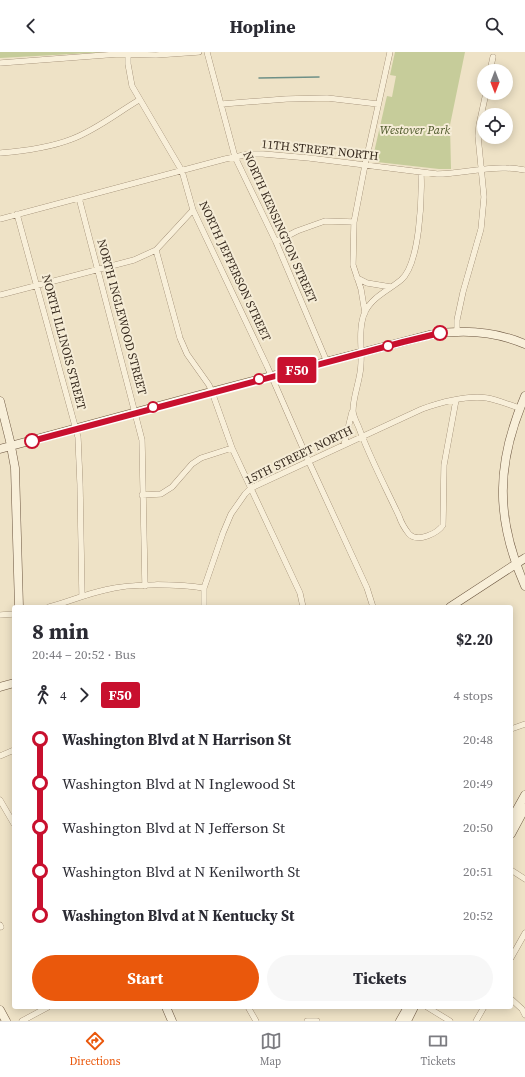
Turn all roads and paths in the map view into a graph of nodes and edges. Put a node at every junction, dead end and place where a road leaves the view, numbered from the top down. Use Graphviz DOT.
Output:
graph roads {
  1 [pos="199,52"];
  2 [pos="207,52"];
  3 [pos="390,52"];
  4 [pos="128,55"];
  5 [pos="493,57"];
  6 [pos="0,63"];
  7 [pos="492,64"];
  8 [pos="139,100"];
  9 [pos="484,100"];
  10 [pos="222,104"];
  11 [pos="378,104"];
  12 [pos="0,154"];
  13 [pos="235,157"];
  14 [pos="365,165"];
  15 [pos="481,169"];
  16 [pos="182,170"];
  17 [pos="525,170"];
  18 [pos="421,173"];
  19 [pos="79,198"];
  20 [pos="193,210"];
  21 [pos="17,214"];
  22 [pos="0,219"];
  23 [pos="354,222"];
  24 [pos="276,242"];
  25 [pos="156,250"];
  26 [pos="98,270"];
  27 [pos="357,278"];
  28 [pos="37,285"];
  29 [pos="391,287"];
  30 [pos="0,295"];
  31 [pos="365,313"];
  32 [pos="457,332"];
  33 [pos="525,344"];
  34 [pos="361,353"];
  35 [pos="328,362"];
  36 [pos="272,376"];
  37 [pos="212,392"];
  38 [pos="525,396"];
  39 [pos="456,400"];
  40 [pos="0,401"];
  41 [pos="520,408"];
  42 [pos="135,412"];
  43 [pos="352,412"];
  44 [pos="76,429"];
  45 [pos="362,436"];
  46 [pos="344,445"];
  47 [pos="12,446"];
  48 [pos="232,448"];
  49 [pos="0,449"];
  50 [pos="309,462"];
  51 [pos="251,488"];
  52 [pos="142,496"];
  53 [pos="525,558"];
  54 [pos="516,563"];
  55 [pos="525,578"];
  56 [pos="145,586"];
  57 [pos="525,586"];
  58 [pos="204,588"];
  59 [pos="82,596"];
  60 [pos="19,605"];
  61 [pos="55,605"];
  62 [pos="204,605"];
  63 [pos="303,605"];
  64 [pos="372,605"];
  65 [pos="453,605"];
  66 [pos="12,614"];
  67 [pos="0,615"];
  68 [pos="12,683"];
  69 [pos="0,686"];
  70 [pos="525,724"];
  71 [pos="513,728"];
  72 [pos="12,751"];
  73 [pos="0,756"];
  74 [pos="525,795"];
  75 [pos="0,800"];
  76 [pos="525,808"];
  77 [pos="513,816"];
  78 [pos="12,821"];
  79 [pos="513,830"];
  80 [pos="513,871"];
  81 [pos="525,879"];
  82 [pos="525,933"];
  83 [pos="513,954"];
  84 [pos="513,1001"];
  85 [pos="44,1009"];
  86 [pos="167,1009"];
  87 [pos="249,1009"];
  88 [pos="407,1009"];
  89 [pos="413,1009"];
  90 [pos="430,1009"];
  91 [pos="483,1009"];
  92 [pos="0,1010"];
  93 [pos="525,1015"];
  94 [pos="6,1021"];
  95 [pos="22,1021"];
  96 [pos="172,1021"];
  97 [pos="256,1021"];
  98 [pos="307,1021"];
  99 [pos="317,1021"];
  100 [pos="400,1021"];
  101 [pos="407,1021"];
  102 [pos="450,1021"];
  103 [pos="476,1021"];
  1 -- 4 [label="street"];
  2 -- 10 [label="street, NORTH KENSINGTON STREET"];
  3 -- 11 [label="street"];
  4 -- 6 [label="street"];
  4 -- 8 [label="street, NORTH JEFFERSON STREET"];
  5 -- 7 [label="street"];
  8 -- 12 [label="street"];
  8 -- 16 [label="street, NORTH JEFFERSON STREET"];
  9 -- 15 [label="street"];
  10 -- 11 [label="street"];
  10 -- 13 [label="street, NORTH KENSINGTON STREET"];
  11 -- 14 [label="street"];
  13 -- 14 [label="street, 11TH STREET NORTH"];
  13 -- 16 [label="street, 11TH STREET NORTH"];
  13 -- 24 [label="street, NORTH KENSINGTON STREET"];
  14 -- 18 [label="street, 11TH STREET NORTH"];
  14 -- 23 [label="street"];
  15 -- 17 [label="street, 11TH STREET NORTH"];
  15 -- 18 [label="street, 11TH STREET NORTH"];
  15 -- 32 [label="street"];
  16 -- 19 [label="street, 11TH STREET NORTH"];
  16 -- 20 [label="street, NORTH JEFFERSON STREET"];
  18 -- 29 [label="street"];
  19 -- 21 [label="street, 11TH STREET NORTH"];
  19 -- 26 [label="street, NORTH INGLEWOOD STREET"];
  20 -- 25 [label="street"];
  20 -- 36 [label="street, NORTH JEFFERSON STREET"];
  21 -- 22 [label="street, 11TH STREET NORTH"];
  21 -- 28 [label="street, NORTH ILLINOIS STREET"];
  23 -- 24 [label="street"];
  23 -- 27 [label="street"];
  24 -- 35 [label="street, NORTH KENSINGTON STREET"];
  25 -- 26 [label="street"];
  25 -- 37 [label="street"];
  26 -- 28 [label="street"];
  26 -- 42 [label="street, NORTH INGLEWOOD STREET"];
  27 -- 29 [label="street"];
  27 -- 31 [label="street"];
  28 -- 30 [label="street"];
  28 -- 44 [label="street, NORTH ILLINOIS STREET"];
  29 -- 31 [label="street"];
  31 -- 34 [label="street"];
  32 -- 33 [label="street"];
  32 -- 34 [label="street"];
  34 -- 35 [label="street"];
  34 -- 43 [label="street"];
  35 -- 36 [label="street"];
  36 -- 37 [label="street"];
  36 -- 50 [label="street, NORTH JEFFERSON STREET"];
  37 -- 42 [label="street"];
  37 -- 48 [label="street"];
  38 -- 41 [label="street"];
  39 -- 41 [label="street, 15TH STREET NORTH"];
  39 -- 45 [label="street, 15TH STREET NORTH"];
  39 -- 45 [label="street"];
  40 -- 47 [label="street"];
  41 -- 54 [label="street"];
  42 -- 44 [label="street"];
  42 -- 52 [label="street, NORTH INGLEWOOD STREET"];
  43 -- 45 [label="street"];
  43 -- 46 [label="street"];
  44 -- 47 [label="street"];
  44 -- 59 [label="street, NORTH ILLINOIS STREET"];
  45 -- 46 [label="street, 15TH STREET NORTH"];
  46 -- 50 [label="street, 15TH STREET NORTH"];
  47 -- 49 [label="street"];
  47 -- 60 [label="street"];
  48 -- 51 [label="street"];
  48 -- 52 [label="street"];
  50 -- 51 [label="street, 15TH STREET NORTH"];
  50 -- 64 [label="street, NORTH JEFFERSON STREET"];
  51 -- 58 [label="street, 15TH STREET NORTH"];
  51 -- 63 [label="street"];
  52 -- 56 [label="street, NORTH INGLEWOOD STREET"];
  53 -- 54 [label="street"];
  54 -- 55 [label="street"];
  54 -- 57 [label="street"];
  54 -- 65 [label="street"];
  56 -- 58 [label="street"];
  56 -- 59 [label="street"];
  58 -- 62 [label="street"];
  59 -- 61 [label="street"];
  66 -- 67 [label="street"];
  68 -- 69 [label="street"];
  70 -- 71 [label="street"];
  72 -- 73 [label="street"];
  74 -- 77 [label="street"];
  75 -- 78 [label="street"];
  76 -- 79 [label="street"];
  80 -- 81 [label="street"];
  82 -- 83 [label="street"];
  84 -- 93 [label="street"];
  85 -- 95 [label="street"];
  86 -- 96 [label="street"];
  87 -- 97 [label="street"];
  88 -- 100 [label="street"];
  89 -- 101 [label="street"];
  90 -- 102 [label="street"];
  91 -- 103 [label="street"];
  92 -- 94 [label="street"];
  98 -- 99 [label="street"];
}
